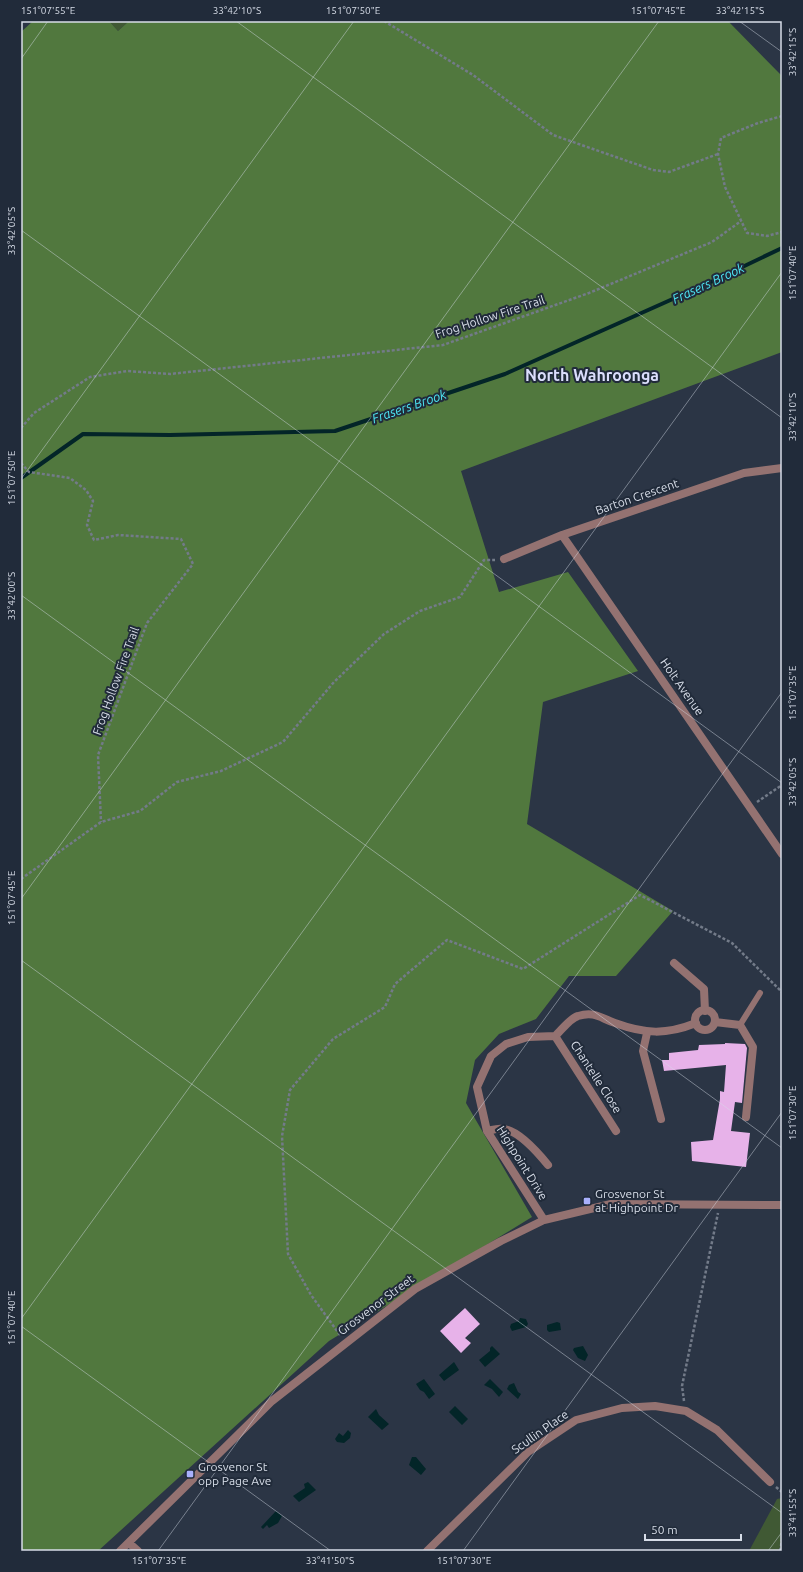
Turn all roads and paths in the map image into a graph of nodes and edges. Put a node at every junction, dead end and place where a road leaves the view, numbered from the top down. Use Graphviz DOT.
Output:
graph roads {
  1 [pos="384,21"];
  2 [pos="782,116"];
  3 [pos="718,154"];
  4 [pos="741,221"];
  5 [pos="782,232"];
  6 [pos="21,428"];
  7 [pos="21,463"];
  8 [pos="782,468"];
  9 [pos="562,535"];
  10 [pos="504,559"];
  11 [pos="782,785"];
  12 [pos="750,806"];
  13 [pos="101,822"];
  14 [pos="782,854"];
  15 [pos="21,879"];
  16 [pos="674,962"];
  17 [pos="782,992"];
  18 [pos="760,993"];
  19 [pos="705,1011"];
  20 [pos="715,1022"];
  21 [pos="696,1023"];
  22 [pos="740,1025"];
  23 [pos="647,1033"];
  24 [pos="555,1036"];
  25 [pos="746,1117"];
  26 [pos="661,1119"];
  27 [pos="487,1131"];
  28 [pos="616,1131"];
  29 [pos="548,1164"];
  30 [pos="720,1203"];
  31 [pos="782,1205"];
  32 [pos="544,1220"];
  33 [pos="345,1343"];
  34 [pos="686,1411"];
  35 [pos="770,1482"];
  36 [pos="782,1540"];
  37 [pos="129,1542"];
  38 [pos="120,1551"];
  39 [pos="138,1551"];
  40 [pos="427,1551"];
  41 [pos="780,1551"];
  1 -- 3 [label="path"];
  2 -- 3 [label="path"];
  3 -- 4 [label="path"];
  4 -- 5 [label="path"];
  4 -- 6 [label="path, Frog Hollow Fire Trail"];
  7 -- 13 [label="path, Frog Hollow Fire Trail"];
  8 -- 9 [label="street, Barton Crescent"];
  9 -- 10 [label="street, Barton Crescent"];
  9 -- 12 [label="street, Holt Avenue"];
  10 -- 13 [label="path"];
  11 -- 12 [label="path"];
  12 -- 14 [label="street, Holt Avenue"];
  13 -- 15 [label="path"];
  16 -- 19 [label="street"];
  17 -- 33 [label="path"];
  18 -- 22 [label="lane"];
  19 -- 20 [label="street"];
  19 -- 21 [label="street"];
  20 -- 21 [label="street"];
  20 -- 22 [label="street"];
  21 -- 23 [label="street"];
  22 -- 25 [label="street"];
  23 -- 24 [label="street"];
  23 -- 26 [label="street"];
  24 -- 27 [label="street, Highpoint Drive"];
  24 -- 28 [label="street, Chantelle Close"];
  27 -- 29 [label="street"];
  27 -- 32 [label="street, Highpoint Drive"];
  30 -- 31 [label="street, Grosvenor Street"];
  30 -- 32 [label="street, Grosvenor Street"];
  30 -- 34 [label="path"];
  32 -- 33 [label="street, Grosvenor Street"];
  33 -- 37 [label="street, Grosvenor Street"];
  34 -- 35 [label="street, Scullin Place"];
  34 -- 40 [label="street, Scullin Place"];
  36 -- 41 [label="path"];
  37 -- 38 [label="street, Grosvenor Street"];
  37 -- 39 [label="street"];
}
